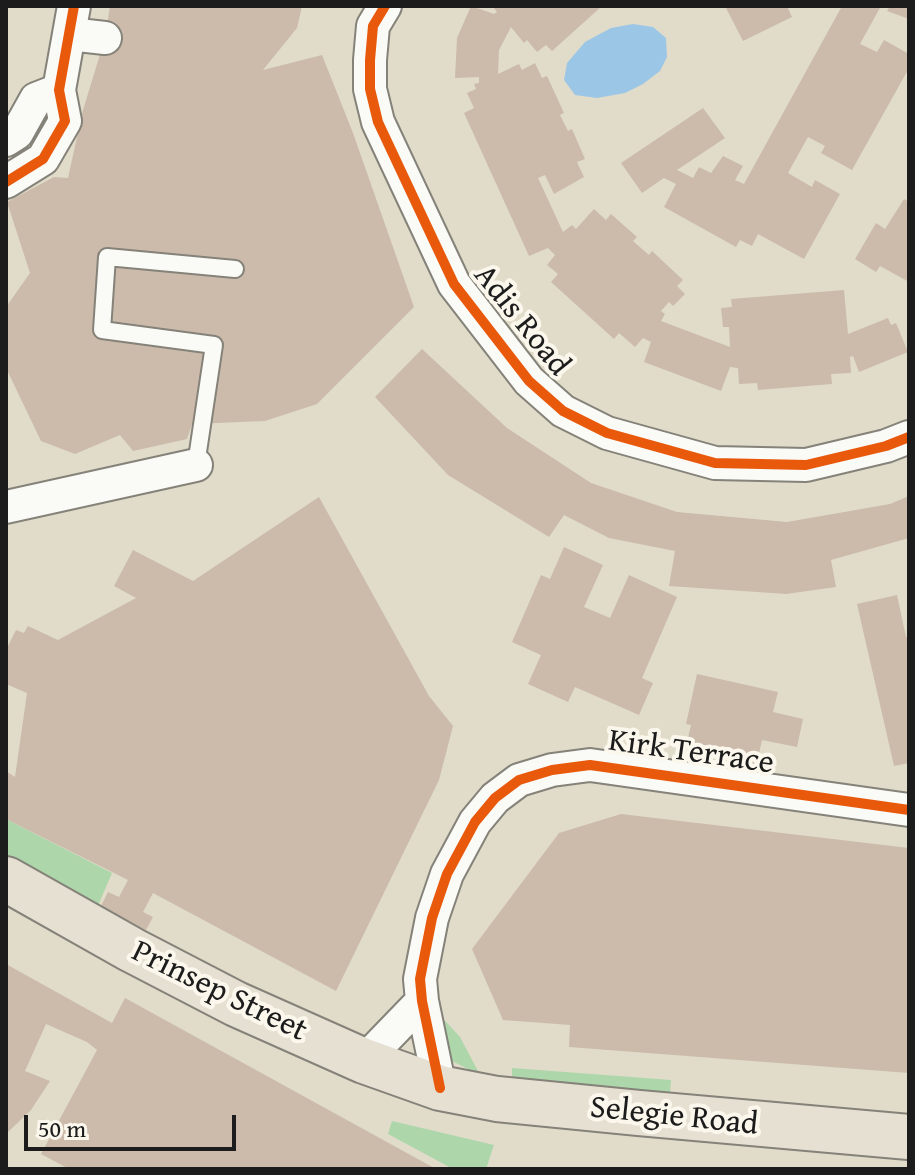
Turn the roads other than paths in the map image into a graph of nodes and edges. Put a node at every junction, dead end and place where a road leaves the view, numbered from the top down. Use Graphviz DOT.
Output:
graph roads {
  1 [pos="385,6"];
  2 [pos="72,20"];
  3 [pos="105,38"];
  4 [pos="59,90"];
  5 [pos="6,140"];
  6 [pos="6,182"];
  7 [pos="235,269"];
  8 [pos="909,437"];
  9 [pos="196,465"];
  10 [pos="6,507"];
  11 [pos="909,810"];
  12 [pos="6,879"];
  13 [pos="422,1001"];
  14 [pos="364,1061"];
  15 [pos="440,1088"];
  16 [pos="909,1137"];
  1 -- 8 [label="street, Adis Road"];
  2 -- 3 [label="street"];
  2 -- 4 [label="street"];
  4 -- 5 [label="street"];
  4 -- 6 [label="street"];
  7 -- 9 [label="lane"];
  9 -- 10 [label="street"];
  11 -- 13 [label="street, Kirk Terrace"];
  12 -- 14 [label="main road, Prinsep Street"];
  13 -- 14 [label="street"];
  13 -- 15 [label="street, Kirk Terrace"];
  14 -- 15 [label="main road, Prinsep Street"];
  15 -- 16 [label="main road, Selegie Road"];
}
